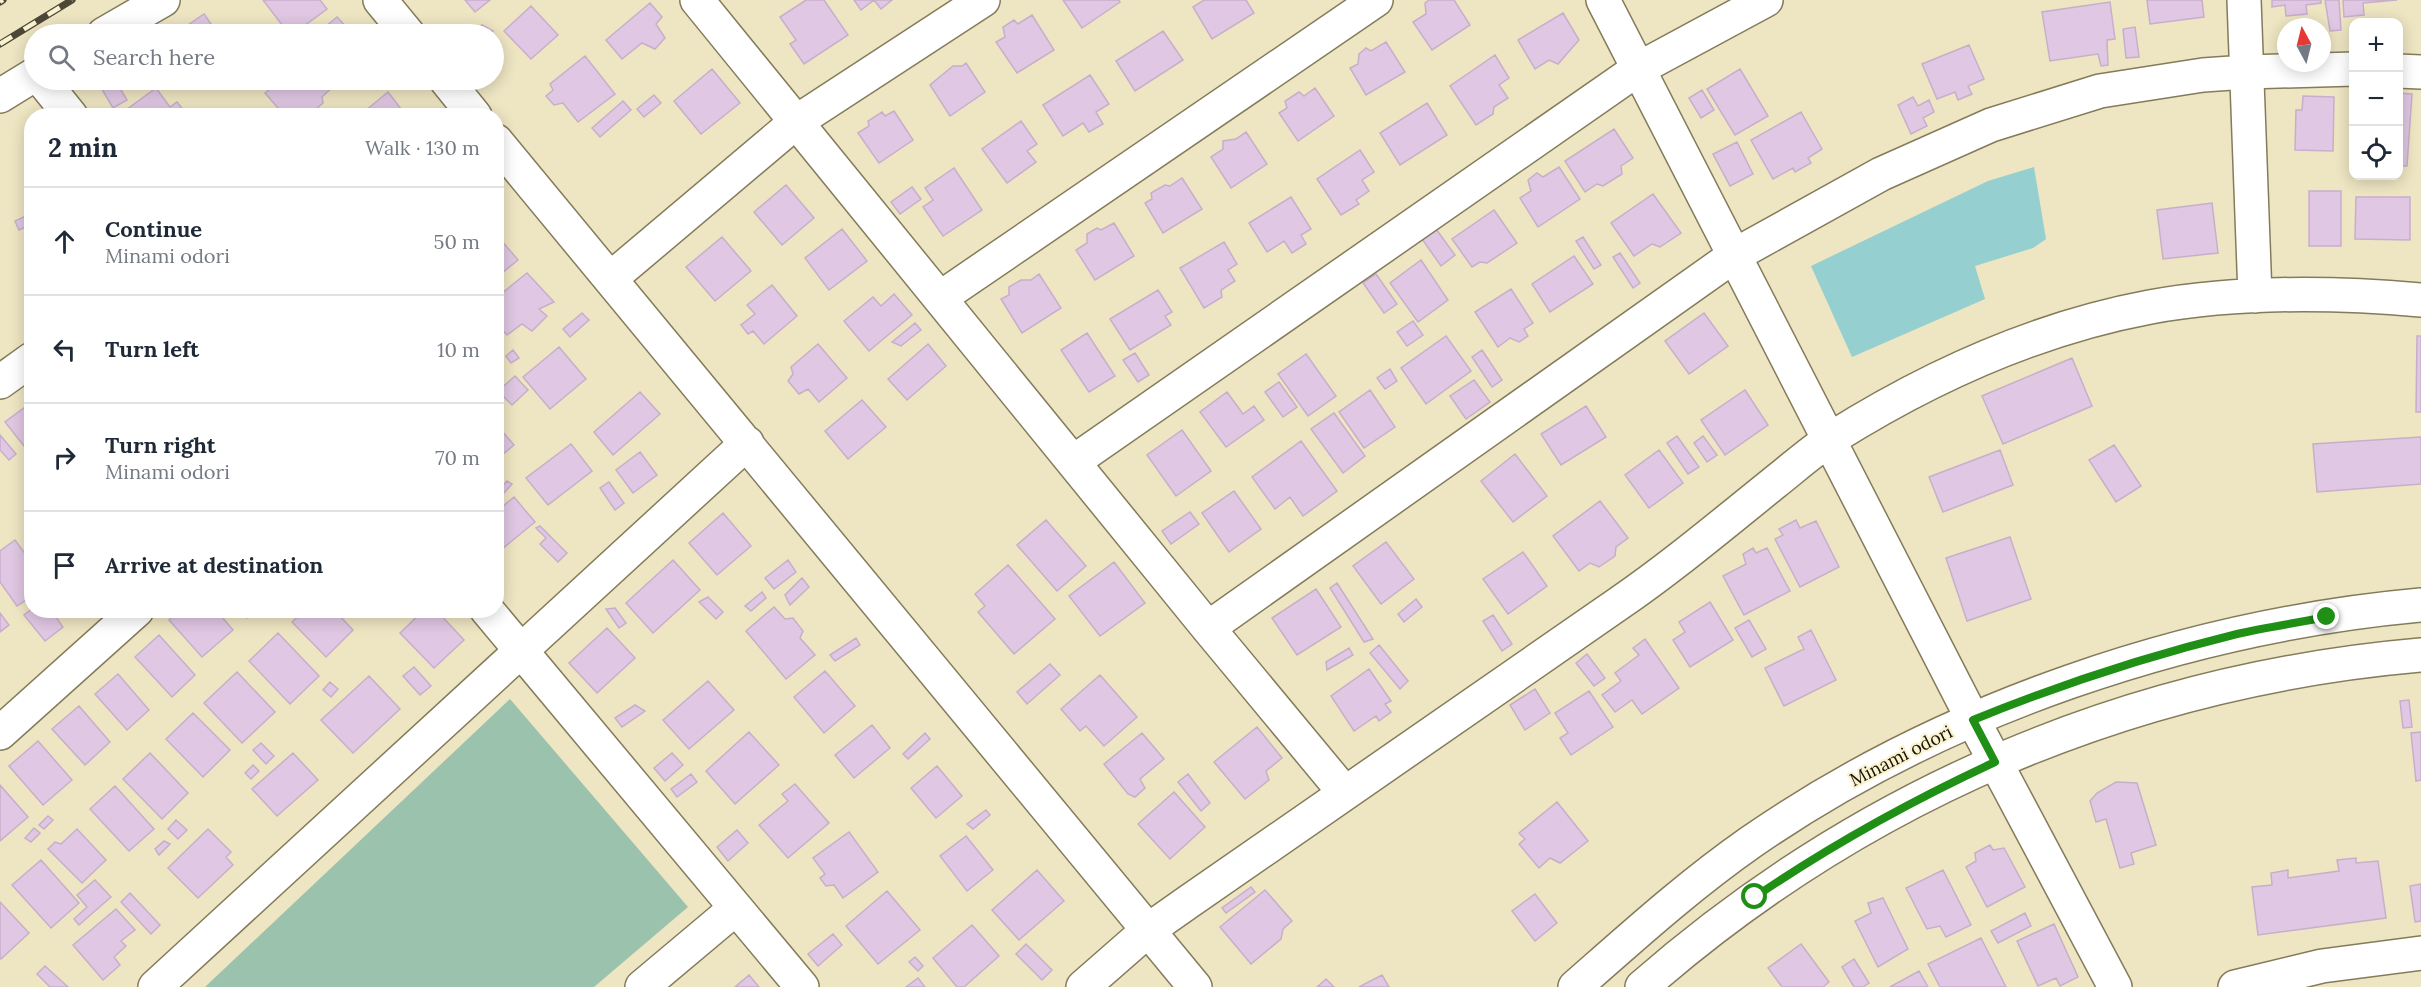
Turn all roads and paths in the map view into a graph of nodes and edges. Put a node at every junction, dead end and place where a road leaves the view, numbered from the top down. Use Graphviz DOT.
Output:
graph roads {
  1 [pos="163,0"];
  2 [pos="380,0"];
  3 [pos="696,0"];
  4 [pos="983,0"];
  5 [pos="1376,0"];
  6 [pos="1603,0"];
  7 [pos="1766,0"];
  8 [pos="2244,0"];
  9 [pos="121,24"];
  10 [pos="400,24"];
  11 [pos="1638,69"];
  12 [pos="2349,69"];
  13 [pos="2403,71"];
  14 [pos="2246,72"];
  15 [pos="2421,72"];
  16 [pos="24,81"];
  17 [pos="50,90"];
  18 [pos="454,90"];
  19 [pos="0,96"];
  20 [pos="65,108"];
  21 [pos="469,108"];
  22 [pos="796,122"];
  23 [pos="504,151"];
  24 [pos="1735,255"];
  25 [pos="610,279"];
  26 [pos="2255,296"];
  27 [pos="940,298"];
  28 [pos="2421,300"];
  29 [pos="24,365"];
  30 [pos="0,382"];
  31 [pos="1830,439"];
  32 [pos="747,443"];
  33 [pos="1073,462"];
  34 [pos="2421,605"];
  35 [pos="128,618"];
  36 [pos="494,618"];
  37 [pos="1208,628"];
  38 [pos="521,651"];
  39 [pos="2421,655"];
  40 [pos="1973,720"];
  41 [pos="0,733"];
  42 [pos="1995,762"];
  43 [pos="1344,792"];
  44 [pos="736,908"];
  45 [pos="1147,931"];
  46 [pos="2421,953"];
  47 [pos="155,987"];
  48 [pos="642,987"];
  49 [pos="802,987"];
  50 [pos="1083,987"];
  51 [pos="1195,987"];
  52 [pos="1575,987"];
  53 [pos="1642,987"];
  54 [pos="2115,987"];
  55 [pos="2235,987"];
  1 -- 9 [label="street"];
  2 -- 10 [label="street"];
  3 -- 22 [label="street"];
  4 -- 22 [label="street"];
  5 -- 27 [label="street"];
  6 -- 11 [label="street"];
  7 -- 11 [label="street"];
  8 -- 14 [label="street"];
  11 -- 24 [label="street"];
  11 -- 33 [label="street"];
  12 -- 14 [label="street"];
  13 -- 15 [label="street"];
  14 -- 24 [label="street"];
  14 -- 26 [label="street"];
  16 -- 19 [label="street"];
  17 -- 20 [label="street"];
  18 -- 21 [label="street"];
  22 -- 25 [label="street"];
  22 -- 27 [label="street"];
  23 -- 25 [label="street"];
  24 -- 31 [label="street"];
  24 -- 37 [label="street"];
  25 -- 32 [label="street"];
  26 -- 28 [label="street"];
  26 -- 31 [label="street"];
  27 -- 33 [label="street"];
  29 -- 30 [label="street"];
  31 -- 40 [label="street"];
  31 -- 43 [label="street"];
  32 -- 38 [label="street"];
  32 -- 45 [label="street"];
  33 -- 37 [label="street"];
  34 -- 40 [label="street, Minami odori"];
  35 -- 41 [label="street"];
  36 -- 38 [label="street"];
  37 -- 43 [label="street"];
  38 -- 44 [label="street"];
  38 -- 47 [label="street"];
  39 -- 42 [label="street"];
  40 -- 42 [label="street"];
  40 -- 52 [label="street, Minami odori"];
  42 -- 53 [label="street"];
  42 -- 54 [label="street"];
  43 -- 45 [label="street"];
  44 -- 48 [label="street"];
  44 -- 49 [label="street"];
  45 -- 50 [label="street"];
  45 -- 51 [label="street"];
  46 -- 55 [label="street"];
}
